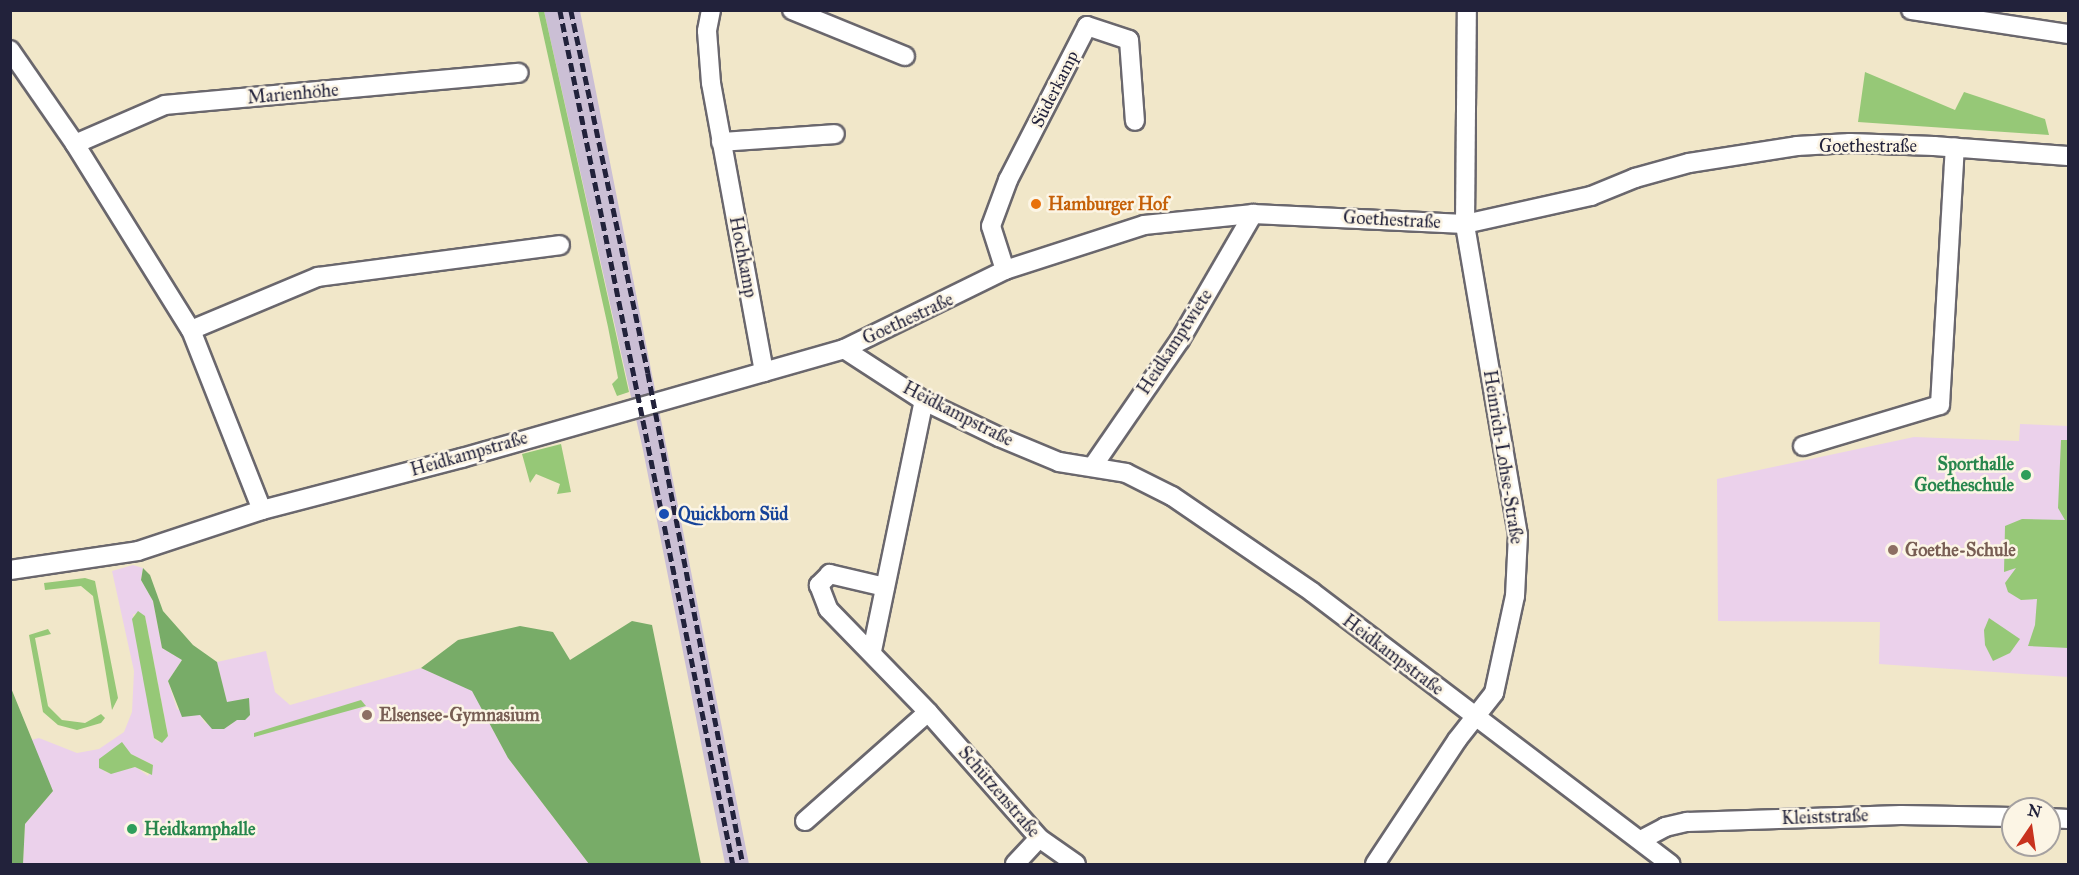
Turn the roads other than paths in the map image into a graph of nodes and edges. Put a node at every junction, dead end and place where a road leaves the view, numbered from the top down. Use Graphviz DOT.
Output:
graph roads {
  1 [pos="711,10"];
  2 [pos="792,10"];
  3 [pos="1467,10"];
  4 [pos="1911,10"];
  5 [pos="2002,16"];
  6 [pos="2068,34"];
  7 [pos="10,51"];
  8 [pos="905,56"];
  9 [pos="519,73"];
  10 [pos="1136,121"];
  11 [pos="835,134"];
  12 [pos="722,142"];
  13 [pos="75,144"];
  14 [pos="1955,147"];
  15 [pos="2068,156"];
  16 [pos="1253,214"];
  17 [pos="1465,224"];
  18 [pos="560,245"];
  19 [pos="1005,270"];
  20 [pos="191,330"];
  21 [pos="844,349"];
  22 [pos="764,372"];
  23 [pos="924,401"];
  24 [pos="1803,446"];
  25 [pos="1093,466"];
  26 [pos="262,510"];
  27 [pos="10,570"];
  28 [pos="885,587"];
  29 [pos="872,651"];
  30 [pos="928,712"];
  31 [pos="1477,718"];
  32 [pos="2001,817"];
  33 [pos="806,821"];
  34 [pos="1038,838"];
  35 [pos="1648,845"];
  36 [pos="1015,864"];
  37 [pos="1076,864"];
  38 [pos="1375,864"];
  39 [pos="1643,864"];
  40 [pos="1670,864"];
  1 -- 12 [label="street, Hochkamp"];
  2 -- 8 [label="street"];
  3 -- 17 [label="street, Heinrich-Lohse-Straße"];
  4 -- 5 [label="street"];
  5 -- 6 [label="street"];
  7 -- 13 [label="street"];
  9 -- 13 [label="street, Marienhöhe"];
  10 -- 19 [label="street, Süderkamp"];
  11 -- 12 [label="street"];
  12 -- 22 [label="street, Hochkamp"];
  13 -- 20 [label="street"];
  14 -- 15 [label="street, Goethestraße"];
  14 -- 17 [label="street, Goethestraße"];
  14 -- 24 [label="street"];
  16 -- 17 [label="street, Goethestraße"];
  16 -- 19 [label="street, Goethestraße"];
  16 -- 25 [label="street, Heidkamptwiete"];
  17 -- 31 [label="street, Heinrich-Lohse-Straße"];
  18 -- 20 [label="street"];
  19 -- 21 [label="street, Goethestraße"];
  20 -- 26 [label="street"];
  21 -- 22 [label="street, Heidkampstraße"];
  21 -- 23 [label="street, Heidkampstraße"];
  22 -- 26 [label="street, Heidkampstraße"];
  23 -- 25 [label="street, Heidkampstraße"];
  23 -- 28 [label="street"];
  25 -- 31 [label="street, Heidkampstraße"];
  26 -- 27 [label="street, Heidkampstraße"];
  28 -- 29 [label="street"];
  28 -- 29 [label="street, Schützenstraße"];
  29 -- 30 [label="street, Schützenstraße"];
  30 -- 33 [label="street"];
  30 -- 34 [label="street, Schützenstraße"];
  31 -- 35 [label="street, Heidkampstraße"];
  31 -- 38 [label="street, Heinrich-Lohse-Straße"];
  32 -- 35 [label="street, Kleiststraße"];
  34 -- 36 [label="street"];
  34 -- 37 [label="street, Schützenstraße"];
  35 -- 39 [label="street"];
  35 -- 40 [label="street, Heidkampstraße"];
}
